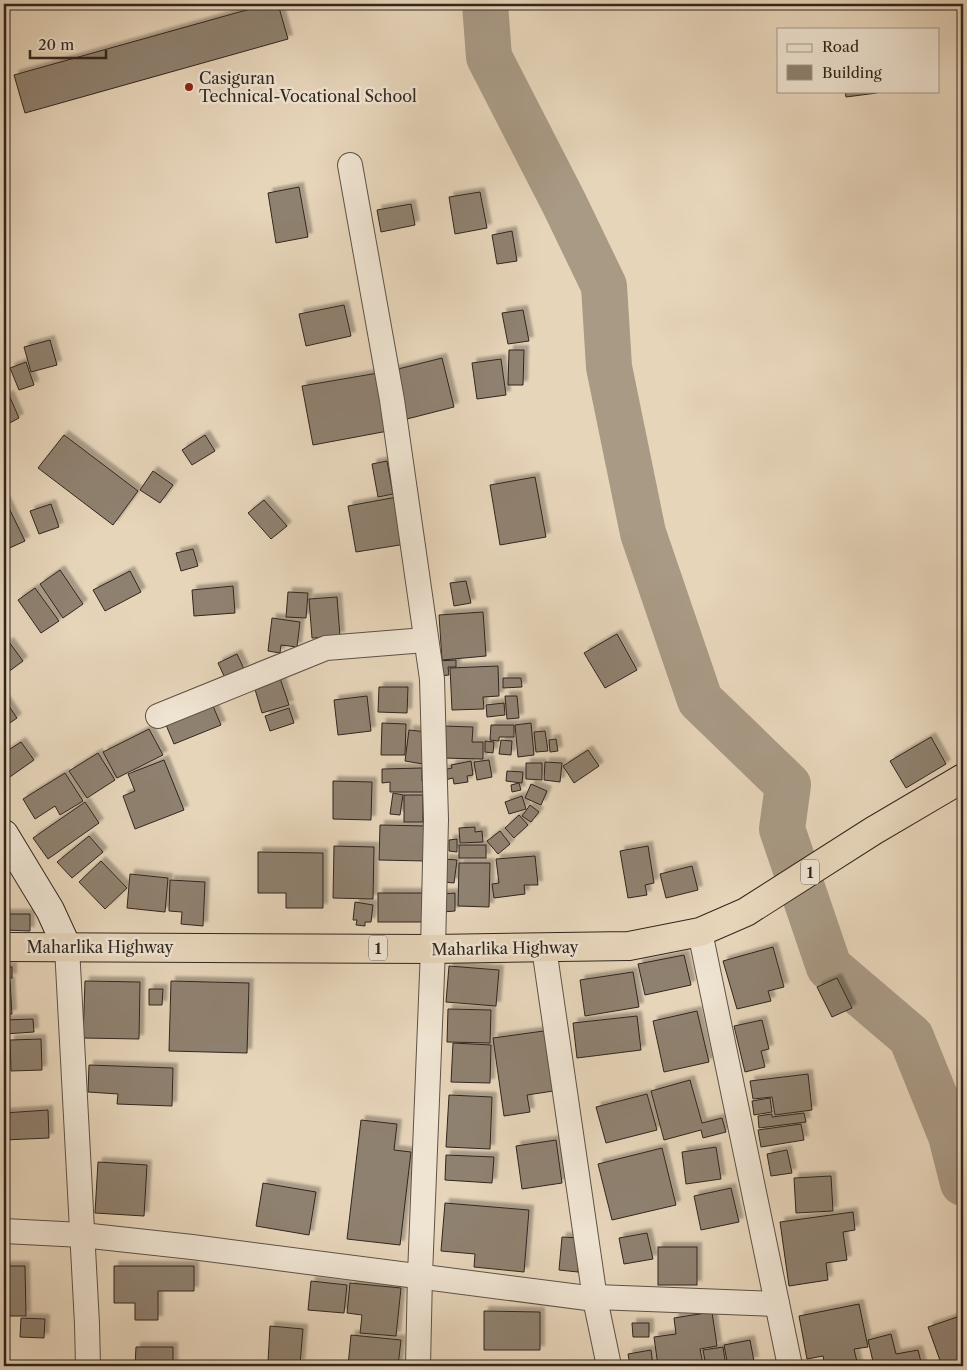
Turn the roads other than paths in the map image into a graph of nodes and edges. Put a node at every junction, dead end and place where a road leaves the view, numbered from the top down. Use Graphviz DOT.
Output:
graph roads {
  1 [pos="350,165"];
  2 [pos="425,640"];
  3 [pos="158,716"];
  4 [pos="963,778"];
  5 [pos="4,834"];
  6 [pos="700,932"];
  7 [pos="4,947"];
  8 [pos="67,948"];
  9 [pos="544,948"];
  10 [pos="433,949"];
  11 [pos="4,1231"];
  12 [pos="82,1235"];
  13 [pos="420,1275"];
  14 [pos="596,1299"];
  15 [pos="777,1304"];
  16 [pos="88,1366"];
  17 [pos="418,1366"];
  18 [pos="609,1366"];
  19 [pos="790,1366"];
  1 -- 2 [label="street"];
  2 -- 3 [label="street"];
  2 -- 10 [label="street"];
  4 -- 6 [label="highway, Maharlika Highway / 1"];
  5 -- 8 [label="main road"];
  6 -- 9 [label="highway, Maharlika Highway / 1"];
  6 -- 15 [label="street"];
  7 -- 8 [label="highway, Maharlika Highway / 1"];
  8 -- 10 [label="highway, Maharlika Highway / 1"];
  8 -- 12 [label="street"];
  9 -- 10 [label="highway, Maharlika Highway / 1"];
  9 -- 14 [label="street"];
  10 -- 13 [label="street"];
  11 -- 12 [label="street"];
  12 -- 13 [label="street"];
  12 -- 16 [label="street"];
  13 -- 14 [label="street"];
  13 -- 17 [label="street"];
  14 -- 15 [label="street"];
  14 -- 18 [label="street"];
  15 -- 19 [label="street"];
}
